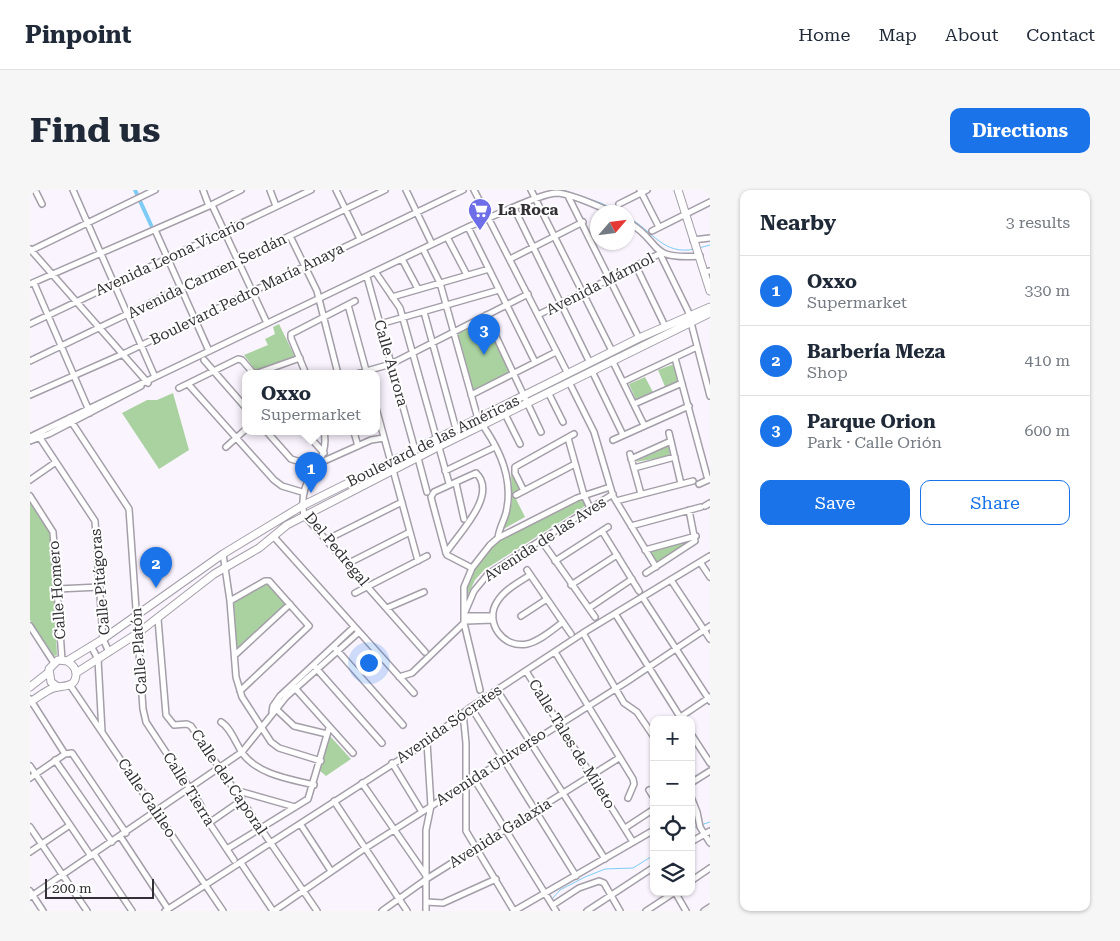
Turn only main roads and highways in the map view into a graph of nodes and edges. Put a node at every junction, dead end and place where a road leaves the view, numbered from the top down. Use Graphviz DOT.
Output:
graph roads {
  1 [pos="678,190"];
  2 [pos="708,271"];
  3 [pos="710,291"];
  4 [pos="710,307"];
  5 [pos="710,313"];
  6 [pos="690,319"];
  7 [pos="527,399"];
  8 [pos="437,443"];
  9 [pos="282,517"];
  10 [pos="287,524"];
  11 [pos="65,660"];
  12 [pos="49,672"];
  13 [pos="76,673"];
  14 [pos="30,687"];
  15 [pos="58,687"];
  16 [pos="30,701"];
  1 -- 2 [label="main road"];
  2 -- 3 [label="main road"];
  4 -- 6 [label="main road, Boulevard de las Américas"];
  5 -- 6 [label="main road, Boulevard de las Américas"];
  6 -- 7 [label="main road, Boulevard de las Américas"];
  6 -- 7 [label="main road, Boulevard de las Américas"];
  7 -- 8 [label="main road, Boulevard de las Américas"];
  7 -- 8 [label="main road, Boulevard de las Américas"];
  8 -- 9 [label="main road, Boulevard de las Américas"];
  8 -- 10 [label="main road, Boulevard de las Américas"];
  9 -- 10 [label="main road"];
  9 -- 11 [label="main road, Boulevard de las Américas"];
  10 -- 13 [label="main road, Boulevard de las Américas"];
  11 -- 12 [label="main road, Boulevard de las Américas"];
  11 -- 13 [label="main road"];
  12 -- 14 [label="main road"];
  12 -- 15 [label="main road"];
  13 -- 15 [label="main road"];
  15 -- 16 [label="main road"];
}
